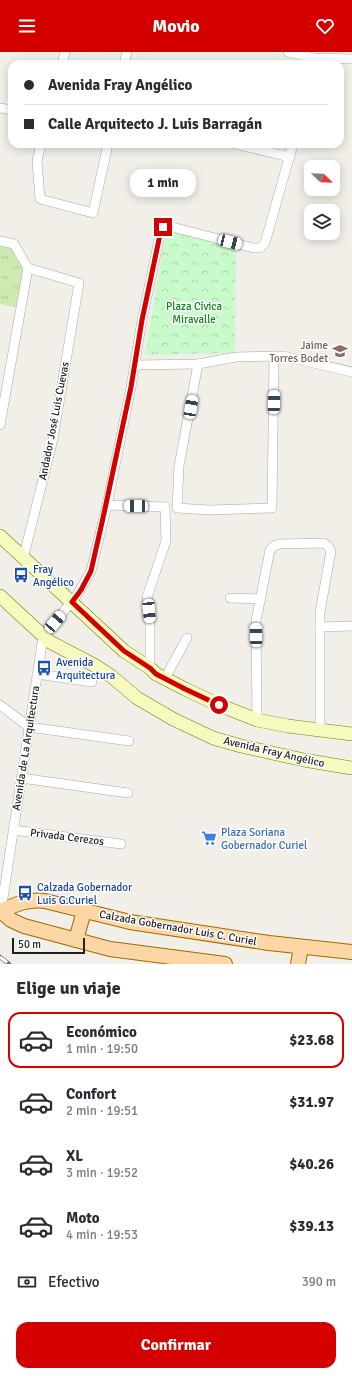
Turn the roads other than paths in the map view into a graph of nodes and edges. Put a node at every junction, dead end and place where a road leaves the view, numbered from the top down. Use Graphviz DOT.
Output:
graph roads {
  1 [pos="288,52"];
  2 [pos="298,53"];
  3 [pos="352,59"];
  4 [pos="312,60"];
  5 [pos="333,60"];
  6 [pos="40,148"];
  7 [pos="107,148"];
  8 [pos="252,148"];
  9 [pos="292,148"];
  10 [pos="290,157"];
  11 [pos="0,241"];
  12 [pos="28,268"];
  13 [pos="274,356"];
  14 [pos="198,364"];
  15 [pos="134,365"];
  16 [pos="352,372"];
  17 [pos="0,421"];
  18 [pos="106,505"];
  19 [pos="0,536"];
  20 [pos="23,559"];
  21 [pos="0,596"];
  22 [pos="230,598"];
  23 [pos="261,599"];
  24 [pos="72,602"];
  25 [pos="352,626"];
  26 [pos="320,627"];
  27 [pos="43,637"];
  28 [pos="187,638"];
  29 [pos="150,668"];
  30 [pos="37,674"];
  31 [pos="165,678"];
  32 [pos="92,682"];
  33 [pos="0,704"];
  34 [pos="257,720"];
  35 [pos="29,727"];
  36 [pos="320,731"];
  37 [pos="352,734"];
  38 [pos="129,742"];
  39 [pos="352,768"];
  40 [pos="21,778"];
  41 [pos="128,793"];
  42 [pos="13,830"];
  43 [pos="121,844"];
  44 [pos="84,910"];
  45 [pos="0,911"];
  46 [pos="76,940"];
  47 [pos="300,947"];
  48 [pos="352,952"];
  49 [pos="225,964"];
  50 [pos="298,964"];
  1 -- 2 [label="street"];
  2 -- 4 [label="street"];
  3 -- 5 [label="street"];
  6 -- 7 [label="street"];
  8 -- 10 [label="street"];
  9 -- 10 [label="street"];
  10 -- 15 [label="street"];
  11 -- 12 [label="street"];
  12 -- 17 [label="street"];
  12 -- 20 [label="street, Andador José Luis Cuevas"];
  13 -- 14 [label="street"];
  13 -- 14 [label="street"];
  13 -- 16 [label="street"];
  14 -- 15 [label="street"];
  15 -- 18 [label="street"];
  18 -- 24 [label="street"];
  18 -- 29 [label="street"];
  19 -- 20 [label="street"];
  20 -- 24 [label="street"];
  21 -- 27 [label="street, Avenida Fray Angélico"];
  22 -- 23 [label="street"];
  23 -- 26 [label="street"];
  23 -- 34 [label="street"];
  24 -- 27 [label="street"];
  24 -- 29 [label="street"];
  25 -- 26 [label="street"];
  26 -- 36 [label="street"];
  27 -- 30 [label="street, Avenida de La Arquitectura"];
  27 -- 39 [label="street, Avenida Fray Angélico"];
  28 -- 31 [label="street"];
  29 -- 31 [label="street"];
  30 -- 32 [label="street"];
  30 -- 35 [label="street, Avenida de La Arquitectura"];
  31 -- 34 [label="street"];
  33 -- 35 [label="street"];
  34 -- 36 [label="street"];
  35 -- 38 [label="street"];
  35 -- 40 [label="street, Avenida de La Arquitectura"];
  36 -- 37 [label="street"];
  40 -- 41 [label="street"];
  40 -- 42 [label="street, Avenida de La Arquitectura"];
  42 -- 43 [label="street, Privada Cerezos"];
  42 -- 45 [label="street, Avenida de La Arquitectura"];
  44 -- 45 [label="main road, Calzada Gobernador Luis C. Curiel"];
  44 -- 46 [label="main road"];
  44 -- 47 [label="main road, Calzada Gobernador Luis C. Curiel"];
  45 -- 46 [label="main road"];
  46 -- 49 [label="main road"];
  47 -- 48 [label="main road, Calzada Gobernador Luis C. Curiel"];
  47 -- 50 [label="main road"];
}
